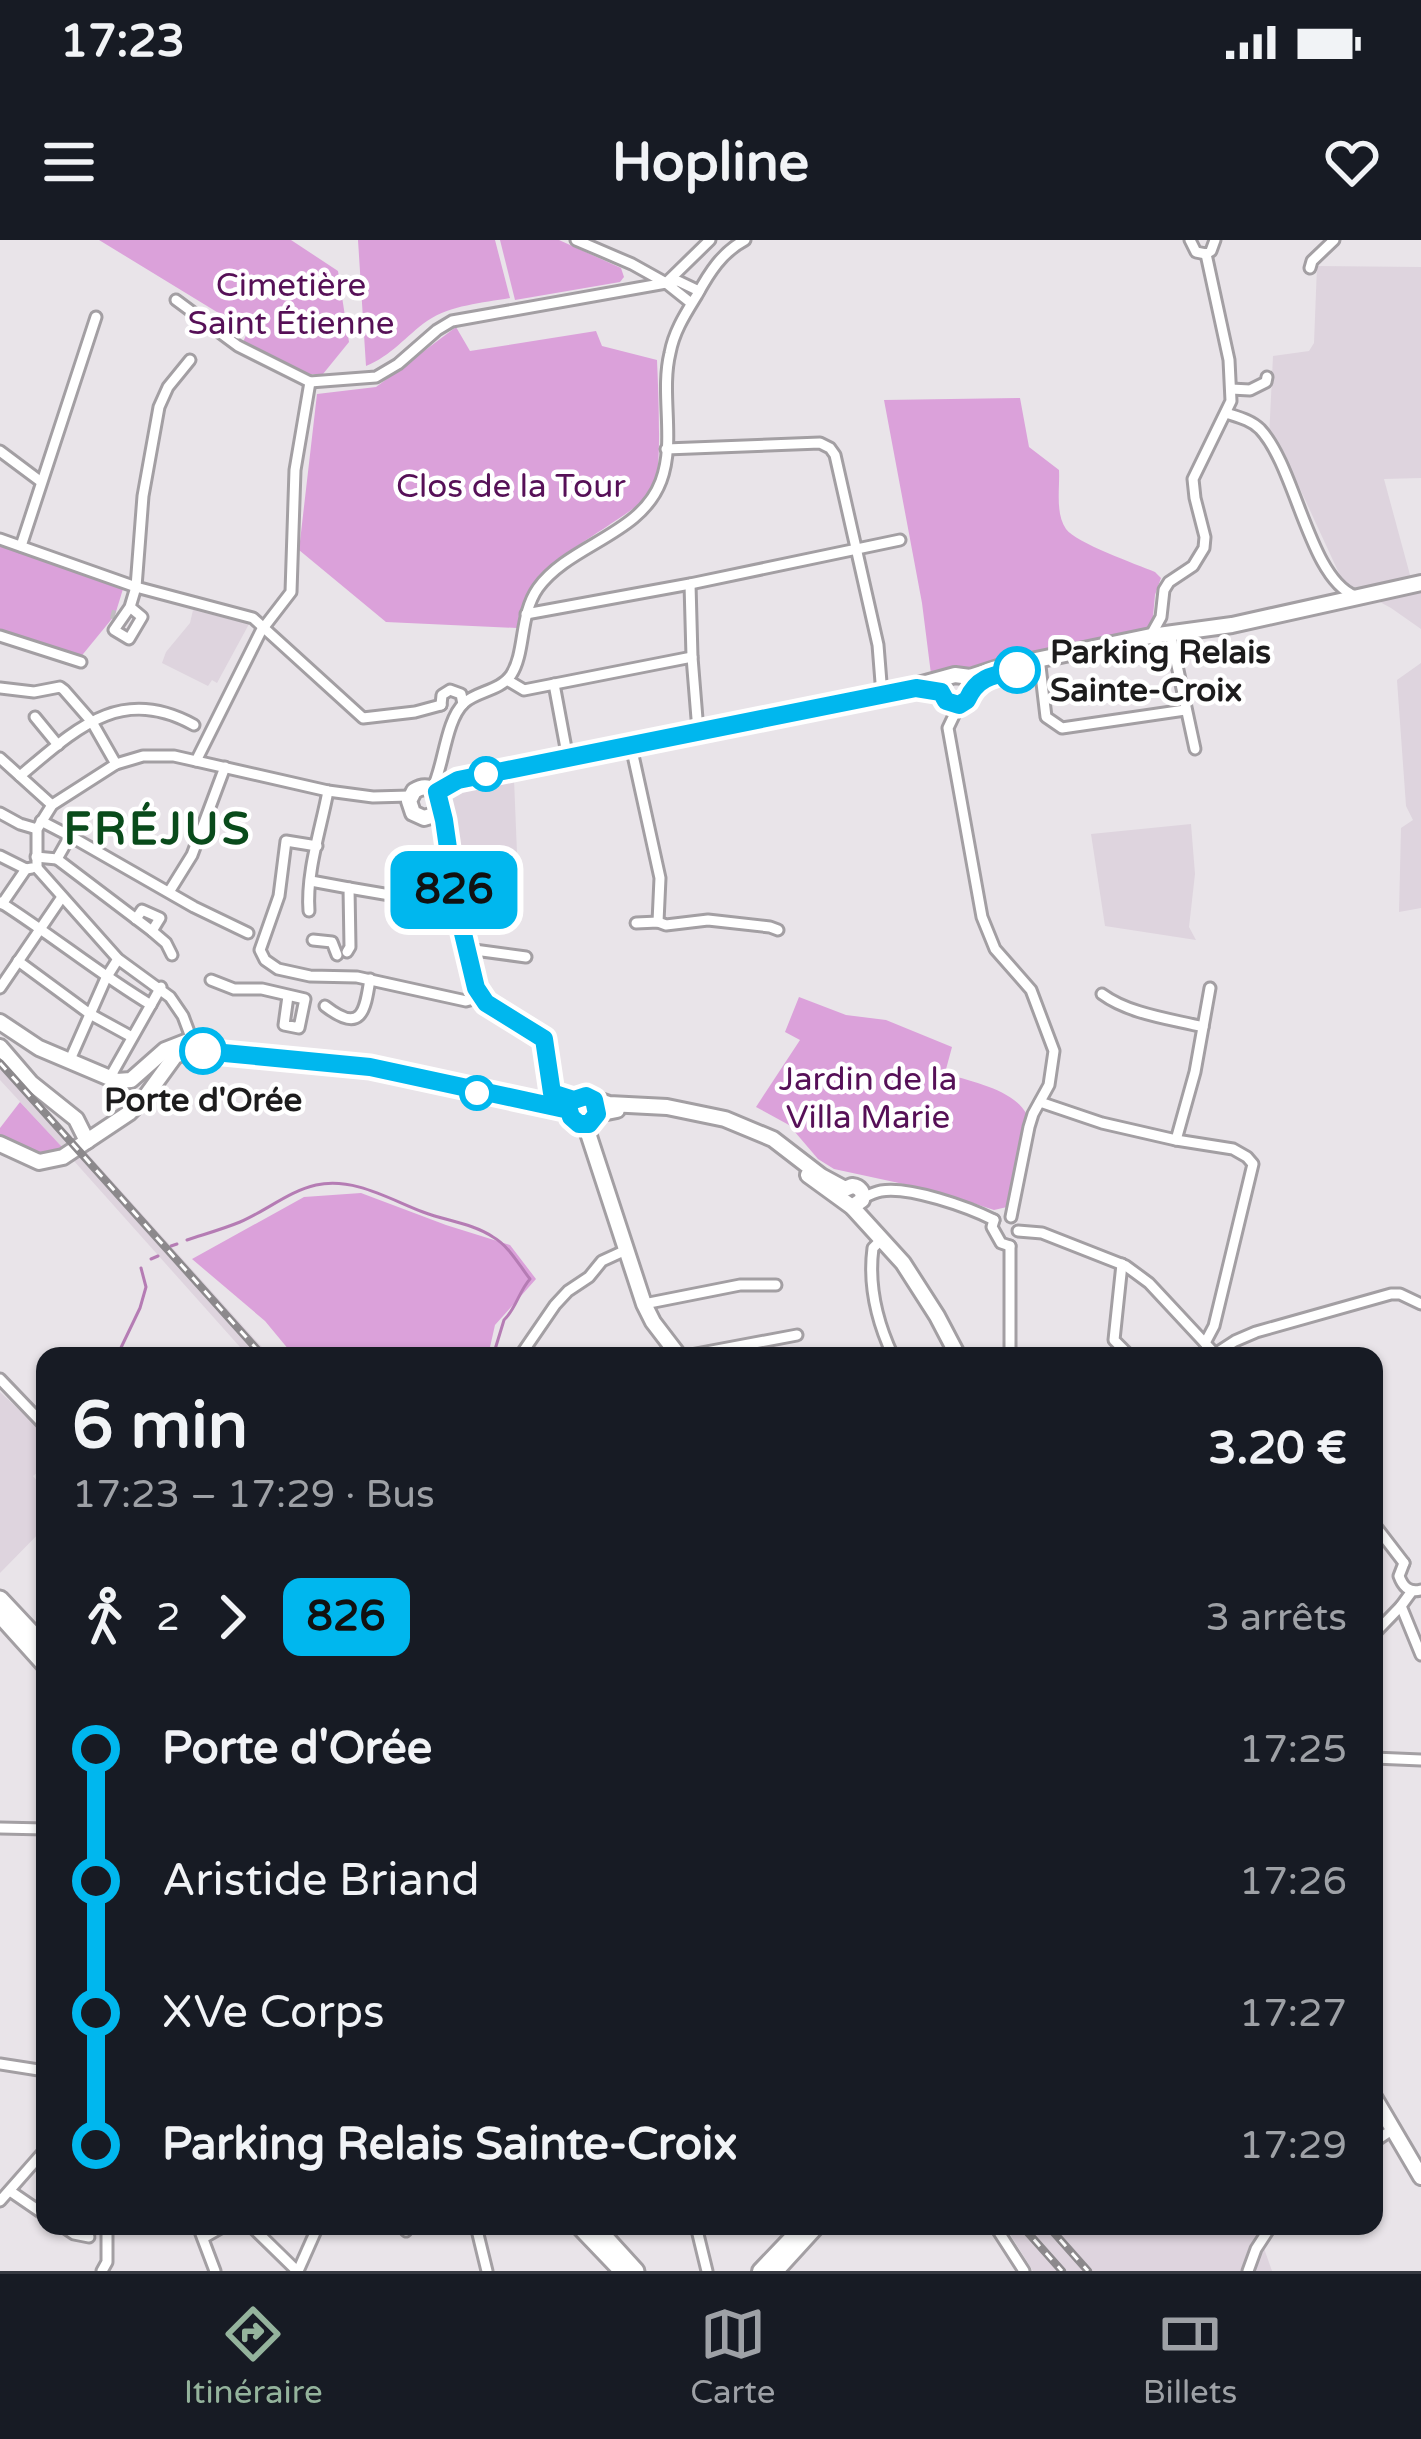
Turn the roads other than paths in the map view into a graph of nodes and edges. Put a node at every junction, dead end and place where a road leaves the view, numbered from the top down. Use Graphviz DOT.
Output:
graph roads {
  1 [pos="576,240"];
  2 [pos="710,240"];
  3 [pos="745,240"];
  4 [pos="1190,240"];
  5 [pos="1215,240"];
  6 [pos="1334,240"];
  7 [pos="1206,254"];
  8 [pos="632,264"];
  9 [pos="1310,268"];
  10 [pos="666,283"];
  11 [pos="634,287"];
  12 [pos="699,291"];
  13 [pos="176,300"];
  14 [pos="692,303"];
  15 [pos="96,317"];
  16 [pos="190,360"];
  17 [pos="1267,377"];
  18 [pos="310,382"];
  19 [pos="1232,389"];
  20 [pos="1226,413"];
  21 [pos="666,449"];
  22 [pos="0,451"];
  23 [pos="40,481"];
  24 [pos="0,539"];
  25 [pos="900,540"];
  26 [pos="20,546"];
  27 [pos="856,549"];
  28 [pos="690,584"];
  29 [pos="1421,586"];
  30 [pos="136,587"];
  31 [pos="1356,597"];
  32 [pos="130,607"];
  33 [pos="1300,611"];
  34 [pos="526,614"];
  35 [pos="266,627"];
  36 [pos="0,636"];
  37 [pos="1151,636"];
  38 [pos="1171,636"];
  39 [pos="692,657"];
  40 [pos="81,662"];
  41 [pos="1040,666"];
  42 [pos="507,680"];
  43 [pos="962,681"];
  44 [pos="554,684"];
  45 [pos="0,688"];
  46 [pos="916,688"];
  47 [pos="490,689"];
  48 [pos="459,692"];
  49 [pos="941,692"];
  50 [pos="882,695"];
  51 [pos="959,705"];
  52 [pos="452,707"];
  53 [pos="1185,710"];
  54 [pos="35,717"];
  55 [pos="92,722"];
  56 [pos="194,725"];
  57 [pos="698,731"];
  58 [pos="58,745"];
  59 [pos="632,746"];
  60 [pos="1195,748"];
  61 [pos="0,758"];
  62 [pos="568,758"];
  63 [pos="196,761"];
  64 [pos="116,764"];
  65 [pos="225,767"];
  66 [pos="20,776"];
  67 [pos="445,777"];
  68 [pos="328,790"];
  69 [pos="410,796"];
  70 [pos="436,800"];
  71 [pos="52,805"];
  72 [pos="0,813"];
  73 [pos="39,825"];
  74 [pos="70,836"];
  75 [pos="317,846"];
  76 [pos="0,856"];
  77 [pos="58,859"];
  78 [pos="33,864"];
  79 [pos="311,881"];
  80 [pos="156,884"];
  81 [pos="349,888"];
  82 [pos="169,892"];
  83 [pos="390,895"];
  84 [pos="279,896"];
  85 [pos="62,897"];
  86 [pos="1,904"];
  87 [pos="139,914"];
  88 [pos="658,922"];
  89 [pos="636,923"];
  90 [pos="41,928"];
  91 [pos="778,930"];
  92 [pos="313,940"];
  93 [pos="261,948"];
  94 [pos="466,949"];
  95 [pos="172,955"];
  96 [pos="526,957"];
  97 [pos="118,958"];
  98 [pos="18,961"];
  99 [pos="310,976"];
  100 [pos="106,978"];
  101 [pos="370,979"];
  102 [pos="211,980"];
  103 [pos="161,987"];
  104 [pos="0,988"];
  105 [pos="1210,988"];
  106 [pos="1102,994"];
  107 [pos="288,996"];
  108 [pos="477,998"];
  109 [pos="305,999"];
  110 [pos="151,1005"];
  111 [pos="325,1006"];
  112 [pos="90,1014"];
  113 [pos="0,1022"];
  114 [pos="1203,1028"];
  115 [pos="133,1037"];
  116 [pos="191,1045"];
  117 [pos="0,1047"];
  118 [pos="69,1062"];
  119 [pos="110,1079"];
  120 [pos="547,1097"];
  121 [pos="1040,1102"];
  122 [pos="572,1105"];
  123 [pos="592,1113"];
  124 [pos="1176,1140"];
  125 [pos="87,1142"];
  126 [pos="0,1144"];
  127 [pos="850,1196"];
  128 [pos="1011,1217"];
  129 [pos="994,1220"];
  130 [pos="1018,1231"];
  131 [pos="881,1240"];
  132 [pos="1010,1246"];
  133 [pos="626,1250"];
  134 [pos="1122,1264"];
  135 [pos="776,1285"];
  136 [pos="644,1304"];
  137 [pos="1421,1304"];
  138 [pos="797,1335"];
  139 [pos="1205,1342"];
  140 [pos="526,1347"];
  141 [pos="674,1347"];
  142 [pos="731,1347"];
  143 [pos="888,1347"];
  144 [pos="956,1347"];
  145 [pos="956,1347"];
  146 [pos="1010,1347"];
  147 [pos="1121,1347"];
  148 [pos="1209,1347"];
  149 [pos="1230,1347"];
  150 [pos="0,1379"];
  151 [pos="36,1417"];
  152 [pos="1383,1533"];
  153 [pos="1417,1590"];
  154 [pos="0,1599"];
  155 [pos="1401,1606"];
  156 [pos="0,1615"];
  157 [pos="1383,1625"];
  158 [pos="36,1637"];
  159 [pos="36,1655"];
  160 [pos="1421,1655"];
  161 [pos="1383,1758"];
  162 [pos="1421,1760"];
  163 [pos="0,1828"];
  164 [pos="36,1828"];
  165 [pos="0,2065"];
  166 [pos="36,2070"];
  167 [pos="1383,2100"];
  168 [pos="1383,2112"];
  169 [pos="1393,2129"];
  170 [pos="1383,2136"];
  171 [pos="36,2161"];
  172 [pos="1421,2162"];
  173 [pos="1421,2177"];
  174 [pos="10,2191"];
  175 [pos="0,2201"];
  176 [pos="36,2210"];
  177 [pos="79,2235"];
  178 [pos="107,2235"];
  179 [pos="202,2235"];
  180 [pos="208,2235"];
  181 [pos="260,2235"];
  182 [pos="314,2235"];
  183 [pos="478,2235"];
  184 [pos="588,2235"];
  185 [pos="603,2235"];
  186 [pos="698,2235"];
  187 [pos="794,2235"];
  188 [pos="810,2235"];
  189 [pos="1001,2235"];
  190 [pos="1265,2235"];
  191 [pos="88,2237"];
  192 [pos="203,2238"];
  193 [pos="102,2271"];
  194 [pos="214,2271"];
  195 [pos="297,2271"];
  196 [pos="487,2271"];
  197 [pos="622,2271"];
  198 [pos="636,2271"];
  199 [pos="707,2271"];
  200 [pos="760,2271"];
  201 [pos="776,2271"];
  202 [pos="1024,2271"];
  203 [pos="1248,2271"];
  1 -- 8 [label="street"];
  2 -- 10 [label="street"];
  3 -- 12 [label="street"];
  4 -- 7 [label="street"];
  5 -- 7 [label="street"];
  6 -- 9 [label="street"];
  7 -- 19 [label="street"];
  8 -- 10 [label="street"];
  8 -- 11 [label="street"];
  10 -- 11 [label="street"];
  10 -- 12 [label="street"];
  10 -- 14 [label="street"];
  11 -- 18 [label="street"];
  12 -- 14 [label="street"];
  13 -- 18 [label="street"];
  14 -- 21 [label="street"];
  15 -- 23 [label="street"];
  16 -- 30 [label="street"];
  17 -- 19 [label="street"];
  18 -- 35 [label="street"];
  19 -- 20 [label="street"];
  20 -- 31 [label="street"];
  20 -- 37 [label="street"];
  21 -- 27 [label="street"];
  21 -- 34 [label="street"];
  22 -- 23 [label="street"];
  23 -- 26 [label="street"];
  24 -- 26 [label="street"];
  25 -- 27 [label="street"];
  26 -- 30 [label="street"];
  27 -- 28 [label="street"];
  27 -- 50 [label="street"];
  28 -- 34 [label="street"];
  28 -- 39 [label="street"];
  29 -- 31 [label="main road"];
  29 -- 33 [label="main road"];
  30 -- 32 [label="street"];
  30 -- 35 [label="street"];
  31 -- 33 [label="main road"];
  33 -- 38 [label="main road"];
  34 -- 42 [label="street"];
  35 -- 52 [label="street"];
  35 -- 63 [label="street"];
  36 -- 40 [label="street"];
  37 -- 38 [label="main road"];
  37 -- 43 [label="main road"];
  38 -- 41 [label="main road"];
  38 -- 53 [label="street"];
  39 -- 44 [label="street"];
  39 -- 57 [label="street"];
  41 -- 43 [label="main road"];
  41 -- 53 [label="street"];
  42 -- 44 [label="street"];
  42 -- 47 [label="street"];
  43 -- 46 [label="main road"];
  43 -- 49 [label="main road"];
  43 -- 51 [label="main road"];
  44 -- 62 [label="street"];
  45 -- 55 [label="street"];
  46 -- 49 [label="main road"];
  46 -- 50 [label="main road"];
  47 -- 48 [label="street"];
  47 -- 52 [label="street"];
  48 -- 52 [label="street"];
  48 -- 52 [label="street"];
  49 -- 51 [label="main road"];
  50 -- 57 [label="main road"];
  51 -- 121 [label="street"];
  52 -- 67 [label="street"];
  53 -- 60 [label="street"];
  54 -- 58 [label="street"];
  55 -- 56 [label="street"];
  55 -- 58 [label="street"];
  55 -- 64 [label="street"];
  57 -- 59 [label="main road"];
  58 -- 66 [label="street"];
  59 -- 62 [label="main road"];
  59 -- 88 [label="street"];
  61 -- 66 [label="street"];
  62 -- 67 [label="main road"];
  63 -- 64 [label="street"];
  63 -- 65 [label="street"];
  64 -- 71 [label="street"];
  65 -- 68 [label="street"];
  65 -- 82 [label="street"];
  66 -- 71 [label="street"];
  67 -- 70 [label="main road"];
  68 -- 69 [label="street"];
  68 -- 75 [label="street"];
  69 -- 70 [label="main road"];
  69 -- 70 [label="main road"];
  70 -- 94 [label="main road"];
  70 -- 108 [label="main road"];
  71 -- 73 [label="street"];
  72 -- 73 [label="street"];
  73 -- 74 [label="street"];
  73 -- 78 [label="street"];
  74 -- 77 [label="street"];
  74 -- 80 [label="street"];
  75 -- 79 [label="street"];
  75 -- 84 [label="street"];
  76 -- 78 [label="street"];
  77 -- 78 [label="street"];
  77 -- 87 [label="street"];
  78 -- 85 [label="street"];
  78 -- 86 [label="street"];
  79 -- 81 [label="street"];
  79 -- 84 [label="street"];
  80 -- 82 [label="street"];
  80 -- 87 [label="street"];
  81 -- 83 [label="street"];
  81 -- 92 [label="street"];
  82 -- 93 [label="street"];
  84 -- 93 [label="street"];
  85 -- 90 [label="street"];
  85 -- 97 [label="street"];
  86 -- 90 [label="street"];
  87 -- 95 [label="street"];
  88 -- 89 [label="street"];
  88 -- 91 [label="street"];
  90 -- 98 [label="street"];
  90 -- 100 [label="street"];
  93 -- 99 [label="street"];
  94 -- 96 [label="street"];
  94 -- 120 [label="main road"];
  97 -- 100 [label="street"];
  97 -- 103 [label="street"];
  98 -- 104 [label="street"];
  98 -- 112 [label="street"];
  99 -- 101 [label="street"];
  99 -- 109 [label="street"];
  100 -- 110 [label="street"];
  100 -- 112 [label="street"];
  101 -- 108 [label="street"];
  101 -- 111 [label="street"];
  102 -- 107 [label="street"];
  103 -- 110 [label="street"];
  103 -- 116 [label="street"];
  105 -- 114 [label="street"];
  106 -- 114 [label="street"];
  107 -- 109 [label="street"];
  107 -- 109 [label="street"];
  108 -- 120 [label="main road"];
  110 -- 115 [label="street"];
  112 -- 115 [label="street"];
  112 -- 118 [label="street"];
  113 -- 118 [label="main road"];
  114 -- 124 [label="street"];
  115 -- 119 [label="street"];
  116 -- 119 [label="main road"];
  116 -- 120 [label="main road"];
  116 -- 125 [label="main road"];
  117 -- 125 [label="main road"];
  118 -- 119 [label="main road"];
  120 -- 122 [label="main road"];
  121 -- 124 [label="street"];
  121 -- 128 [label="street"];
  122 -- 123 [label="main road"];
  122 -- 123 [label="main road"];
  123 -- 127 [label="main road"];
  123 -- 127 [label="main road"];
  123 -- 133 [label="main road"];
  124 -- 139 [label="street"];
  125 -- 126 [label="main road"];
  127 -- 129 [label="street"];
  127 -- 131 [label="main road"];
  127 -- 144 [label="main road"];
  128 -- 129 [label="street"];
  128 -- 130 [label="street"];
  129 -- 132 [label="street"];
  130 -- 132 [label="street"];
  130 -- 134 [label="street"];
  131 -- 143 [label="street"];
  131 -- 145 [label="main road"];
  132 -- 146 [label="street"];
  133 -- 136 [label="main road"];
  133 -- 140 [label="street"];
  134 -- 139 [label="street"];
  134 -- 147 [label="street"];
  135 -- 136 [label="street"];
  136 -- 141 [label="main road"];
  137 -- 149 [label="street"];
  138 -- 142 [label="street"];
  139 -- 148 [label="street"];
  150 -- 151 [label="street"];
  152 -- 153 [label="street"];
  153 -- 155 [label="street"];
  154 -- 158 [label="main road"];
  155 -- 157 [label="street"];
  155 -- 160 [label="street"];
  156 -- 159 [label="main road"];
  161 -- 162 [label="street"];
  163 -- 164 [label="street"];
  165 -- 166 [label="street"];
  167 -- 172 [label="main road"];
  168 -- 169 [label="main road"];
  169 -- 170 [label="street"];
  169 -- 173 [label="main road"];
  171 -- 174 [label="street"];
  174 -- 175 [label="street"];
  174 -- 176 [label="street"];
  177 -- 191 [label="street"];
  178 -- 193 [label="street"];
  179 -- 192 [label="street"];
  180 -- 192 [label="street"];
  181 -- 195 [label="street"];
  182 -- 195 [label="street"];
  183 -- 196 [label="street"];
  184 -- 197 [label="main road"];
  185 -- 198 [label="main road"];
  186 -- 199 [label="street"];
  187 -- 200 [label="main road"];
  188 -- 201 [label="main road"];
  189 -- 202 [label="street"];
  190 -- 203 [label="street"];
  192 -- 194 [label="street"];
}
